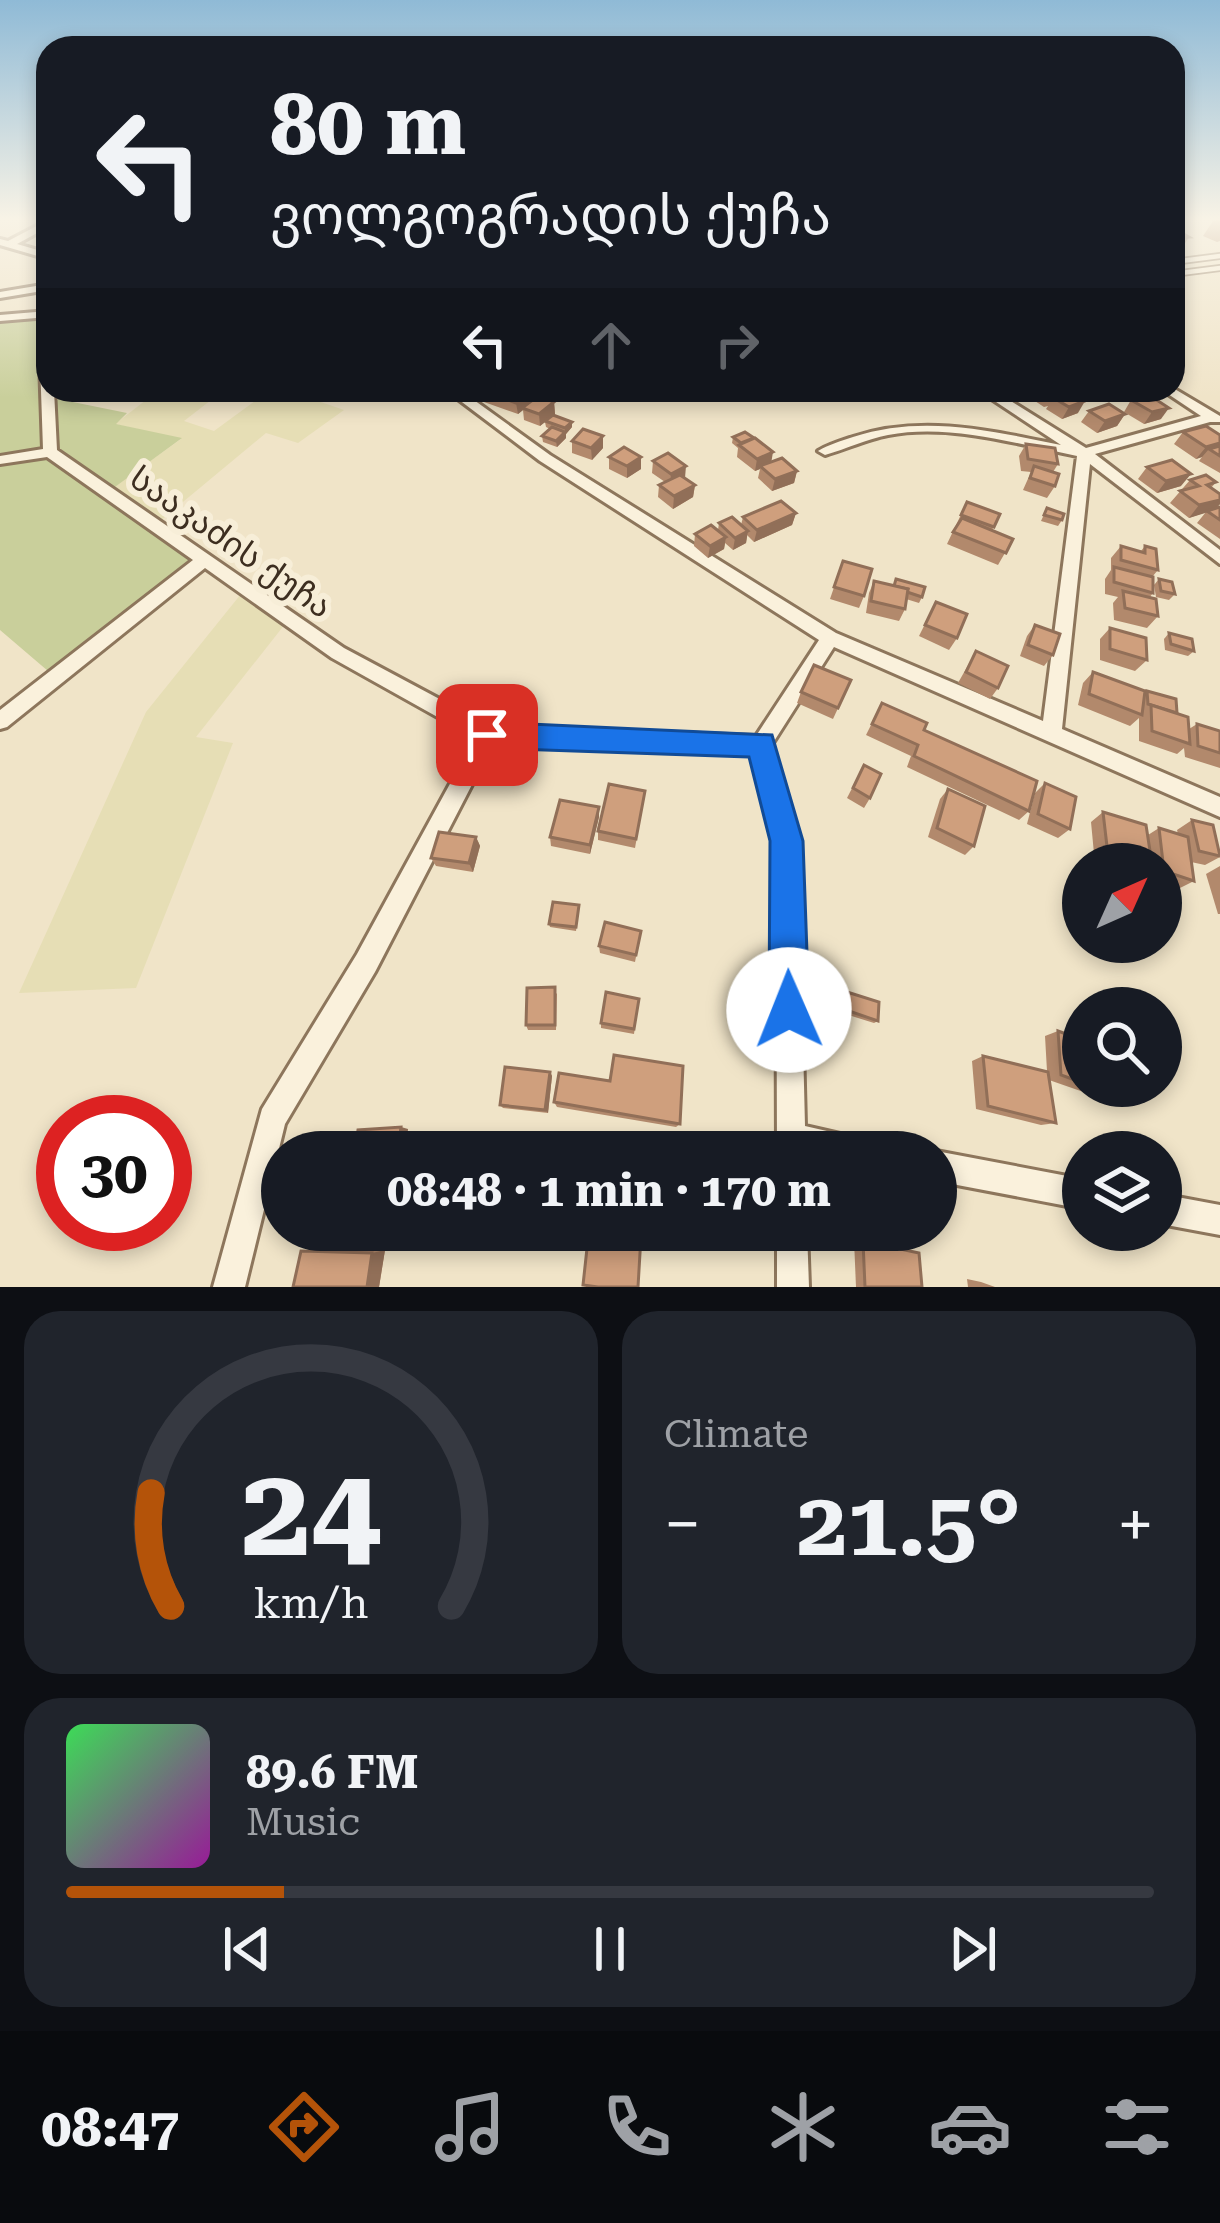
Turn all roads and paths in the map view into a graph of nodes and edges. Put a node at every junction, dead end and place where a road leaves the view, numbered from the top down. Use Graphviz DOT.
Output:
graph roads {
  1 [pos="36,289"];
  2 [pos="0,295"];
  3 [pos="0,318"];
  4 [pos="36,322"];
  5 [pos="1185,400"];
  6 [pos="48,402"];
  7 [pos="468,402"];
  8 [pos="1003,402"];
  9 [pos="1216,419"];
  10 [pos="50,452"];
  11 [pos="824,452"];
  12 [pos="1084,453"];
  13 [pos="24,456"];
  14 [pos="0,460"];
  15 [pos="0,478"];
  16 [pos="1220,558"];
  17 [pos="203,561"];
  18 [pos="830,638"];
  19 [pos="0,721"];
  20 [pos="1052,732"];
  21 [pos="487,735"];
  22 [pos="761,745"];
  23 [pos="1220,807"];
  24 [pos="791,1131"];
  25 [pos="957,1170"];
  26 [pos="1062,1190"];
  27 [pos="1182,1213"];
  28 [pos="1220,1220"];
  29 [pos="792,1251"];
  30 [pos="229,1287"];
  31 [pos="793,1287"];
  1 -- 2 [label="street"];
  3 -- 4 [label="street"];
  5 -- 9 [label="street"];
  6 -- 10 [label="street"];
  7 -- 18 [label="street"];
  8 -- 12 [label="street"];
  9 -- 12 [label="street"];
  10 -- 13 [label="street"];
  10 -- 17 [label="street, სააკაძის ქუჩა"];
  11 -- 12 [label="street"];
  12 -- 16 [label="street"];
  12 -- 20 [label="street"];
  13 -- 14 [label="street"];
  13 -- 15 [label="street"];
  17 -- 19 [label="street"];
  17 -- 21 [label="street, სააკაძის ქუჩა"];
  18 -- 20 [label="street"];
  18 -- 22 [label="street"];
  20 -- 23 [label="street"];
  21 -- 22 [label="street"];
  21 -- 30 [label="street"];
  22 -- 24 [label="street"];
  25 -- 26 [label="street"];
  27 -- 28 [label="street"];
  29 -- 31 [label="street"];
}
